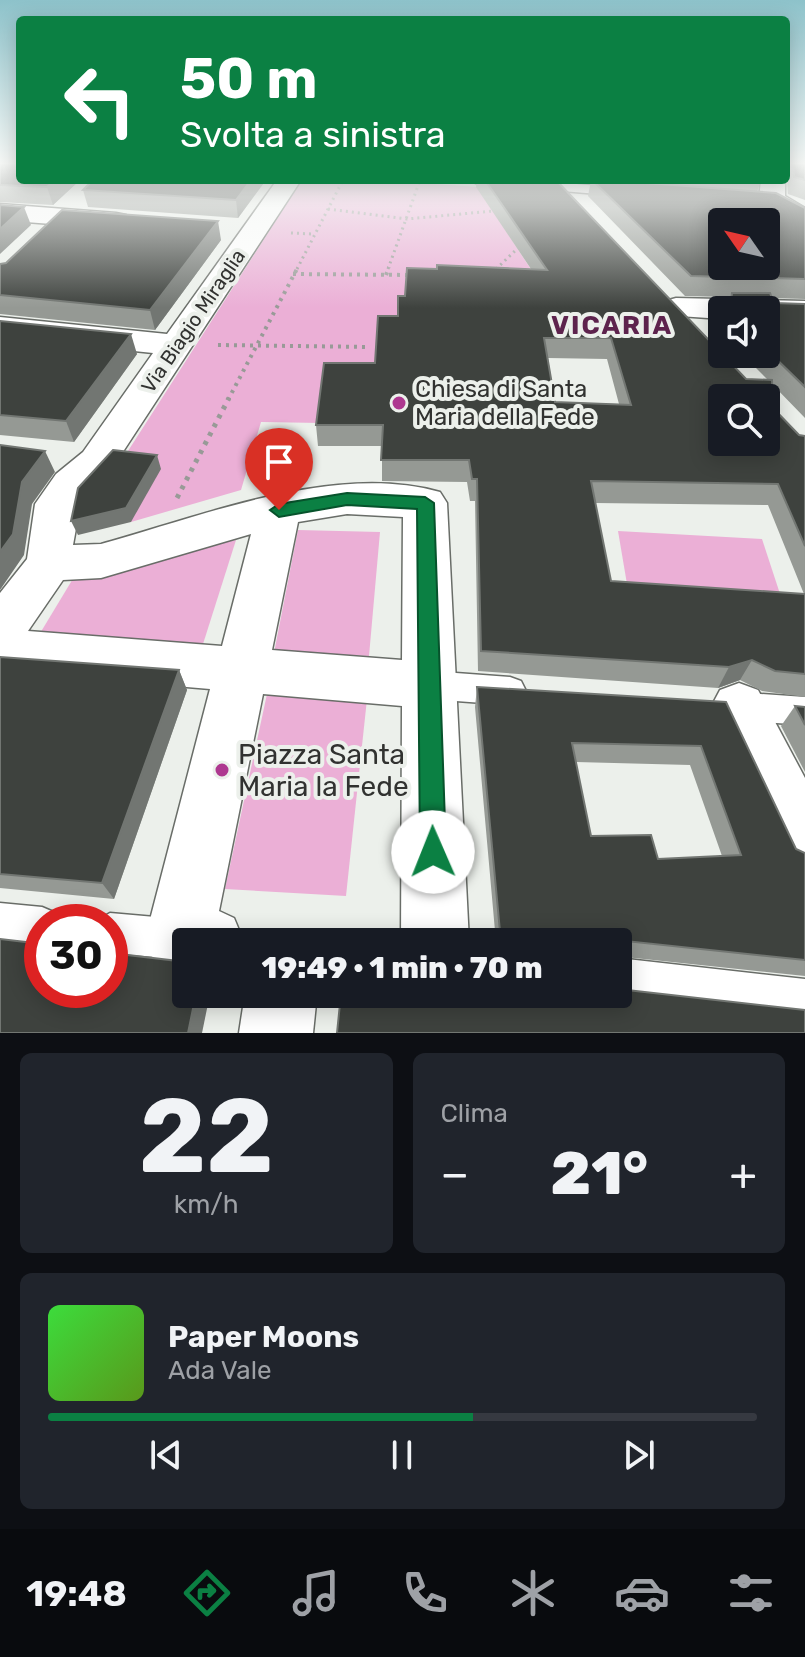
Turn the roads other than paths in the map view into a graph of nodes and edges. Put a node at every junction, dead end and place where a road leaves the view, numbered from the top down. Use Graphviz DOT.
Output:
graph roads {
  1 [pos="65,211"];
  2 [pos="268,211"];
  3 [pos="583,211"];
  4 [pos="0,212"];
  5 [pos="60,216"];
  6 [pos="591,219"];
  7 [pos="148,223"];
  8 [pos="223,229"];
  9 [pos="254,231"];
  10 [pos="32,243"];
  11 [pos="805,311"];
  12 [pos="0,327"];
  13 [pos="707,342"];
  14 [pos="177,345"];
  15 [pos="45,455"];
  16 [pos="97,461"];
  17 [pos="279,510"];
  18 [pos="50,563"];
  19 [pos="0,630"];
  20 [pos="0,650"];
  21 [pos="242,670"];
  22 [pos="429,685"];
  23 [pos="538,693"];
  24 [pos="723,706"];
  25 [pos="805,711"];
  26 [pos="805,843"];
  27 [pos="0,923"];
  28 [pos="24,925"];
  29 [pos="197,928"];
  30 [pos="435,928"];
  31 [pos="128,935"];
  32 [pos="172,939"];
  33 [pos="632,981"];
  34 [pos="805,1000"];
  35 [pos="279,1008"];
  36 [pos="276,1033"];
  1 -- 5 [label="street"];
  2 -- 9 [label="street, Via Biagio Miraglia"];
  3 -- 6 [label="street"];
  4 -- 5 [label="street"];
  5 -- 7 [label="street"];
  5 -- 10 [label="street"];
  8 -- 9 [label="street"];
  9 -- 14 [label="street, Via Biagio Miraglia"];
  11 -- 13 [label="street"];
  12 -- 14 [label="street"];
  14 -- 16 [label="street, Via Biagio Miraglia"];
  15 -- 16 [label="street"];
  16 -- 18 [label="street, Via Biagio Miraglia"];
  17 -- 18 [label="street"];
  17 -- 21 [label="street"];
  17 -- 22 [label="street"];
  18 -- 19 [label="street"];
  20 -- 21 [label="street"];
  21 -- 22 [label="street"];
  21 -- 29 [label="street"];
  22 -- 23 [label="lane"];
  22 -- 30 [label="street"];
  24 -- 25 [label="lane"];
  24 -- 26 [label="street"];
  27 -- 28 [label="lane"];
  31 -- 32 [label="lane"];
  33 -- 34 [label="lane"];
  35 -- 36 [label="street"];
}
